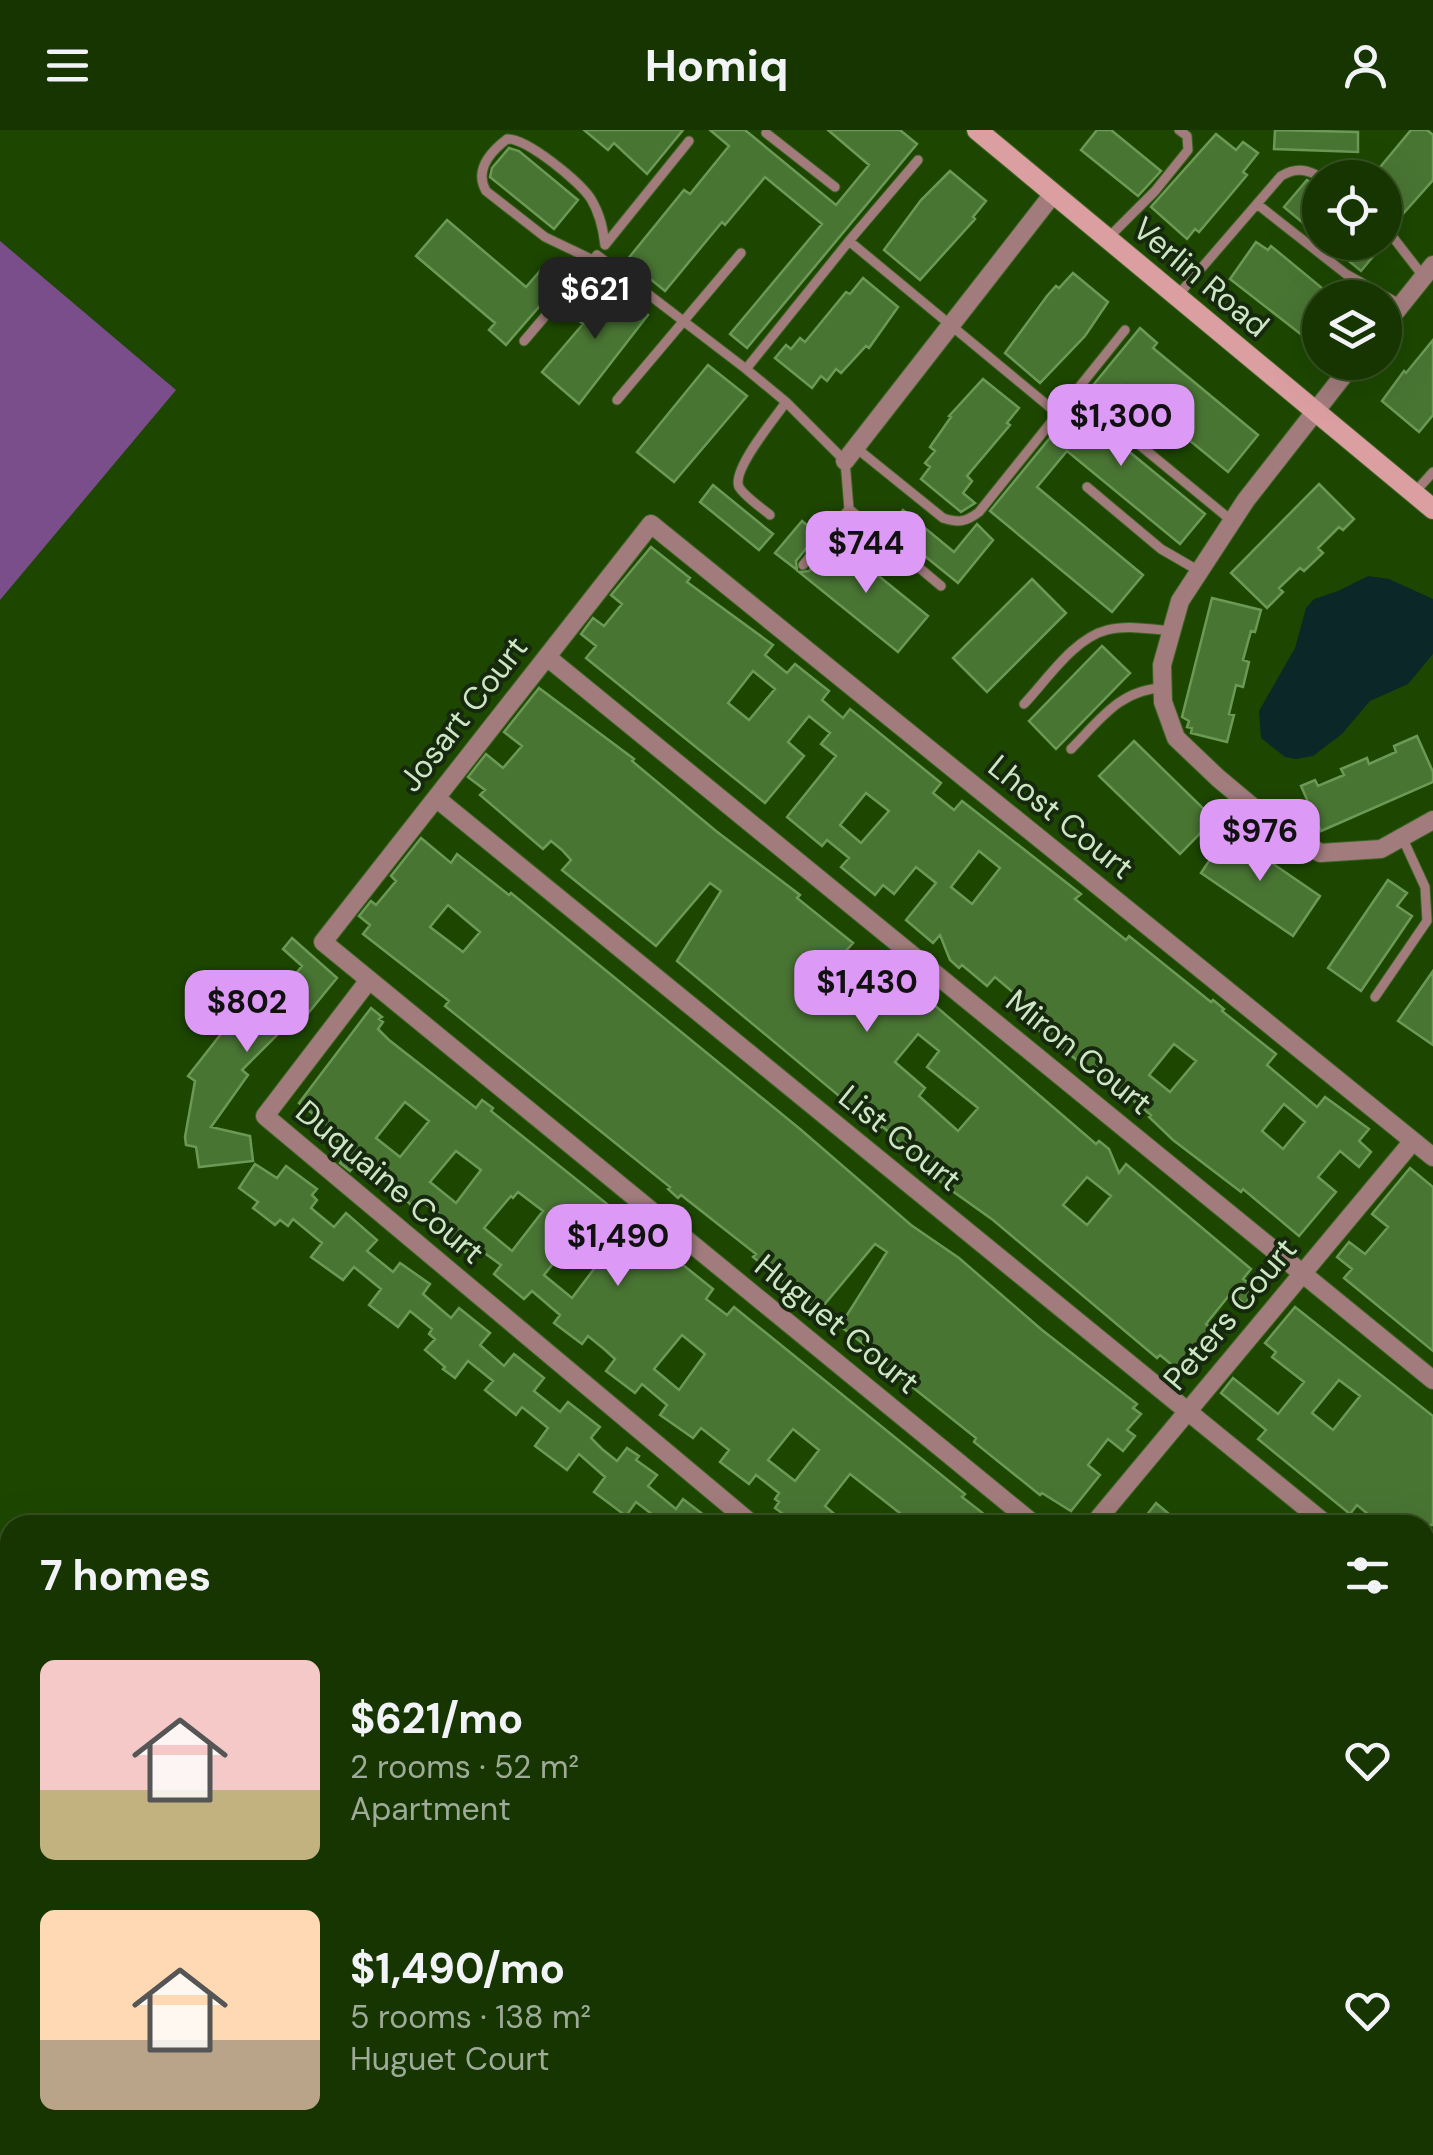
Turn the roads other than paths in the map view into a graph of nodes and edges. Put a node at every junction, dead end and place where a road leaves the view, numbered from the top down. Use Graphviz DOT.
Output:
graph roads {
  1 [pos="977,130"];
  2 [pos="1179,130"];
  3 [pos="766,131"];
  4 [pos="689,141"];
  5 [pos="918,160"];
  6 [pos="1302,170"];
  7 [pos="835,186"];
  8 [pos="1053,194"];
  9 [pos="1257,204"];
  10 [pos="1107,239"];
  11 [pos="848,241"];
  12 [pos="1402,244"];
  13 [pos="605,245"];
  14 [pos="740,253"];
  15 [pos="595,258"];
  16 [pos="1428,271"];
  17 [pos="1357,280"];
  18 [pos="1177,296"];
  19 [pos="1402,304"];
  20 [pos="683,320"];
  21 [pos="950,326"];
  22 [pos="1125,330"];
  23 [pos="524,341"];
  24 [pos="746,369"];
  25 [pos="1340,380"];
  26 [pos="618,400"];
  27 [pos="786,402"];
  28 [pos="1316,410"];
  29 [pos="1058,414"];
  30 [pos="1124,433"];
  31 [pos="850,454"];
  32 [pos="1433,472"];
  33 [pos="1087,487"];
  34 [pos="1414,494"];
  35 [pos="1433,509"];
  36 [pos="849,510"];
  37 [pos="770,515"];
  38 [pos="1232,521"];
  39 [pos="651,524"];
  40 [pos="803,565"];
  41 [pos="1199,571"];
  42 [pos="941,586"];
  43 [pos="1172,631"];
  44 [pos="547,657"];
  45 [pos="1162,688"];
  46 [pos="1024,704"];
  47 [pos="1072,749"];
  48 [pos="436,798"];
  49 [pos="1433,820"];
  50 [pos="1402,837"];
  51 [pos="323,942"];
  52 [pos="370,980"];
  53 [pos="1375,998"];
  54 [pos="1414,1141"];
  55 [pos="1433,1157"];
  56 [pos="1302,1274"];
  57 [pos="1433,1380"];
  58 [pos="1188,1412"];
  59 [pos="740,1515"];
  60 [pos="1023,1515"];
  61 [pos="1101,1515"];
  62 [pos="1315,1515"];
  1 -- 8 [label="street, Verlin Road"];
  2 -- 10 [label="lane"];
  3 -- 7 [label="lane"];
  4 -- 13 [label="lane"];
  5 -- 11 [label="lane"];
  6 -- 9 [label="lane"];
  8 -- 10 [label="street, Verlin Road"];
  8 -- 21 [label="street"];
  9 -- 17 [label="lane"];
  9 -- 18 [label="lane"];
  10 -- 18 [label="street, Verlin Road"];
  11 -- 21 [label="lane"];
  11 -- 24 [label="lane"];
  12 -- 16 [label="lane"];
  13 -- 15 [label="lane"];
  13 -- 15 [label="lane"];
  14 -- 20 [label="lane"];
  15 -- 20 [label="lane"];
  15 -- 23 [label="lane"];
  16 -- 19 [label="street"];
  18 -- 28 [label="street, Verlin Road"];
  20 -- 24 [label="lane"];
  20 -- 26 [label="lane"];
  21 -- 29 [label="lane"];
  21 -- 31 [label="street"];
  22 -- 29 [label="lane"];
  24 -- 27 [label="lane"];
  25 -- 28 [label="street"];
  27 -- 31 [label="lane"];
  27 -- 37 [label="lane"];
  28 -- 34 [label="street, Verlin Road"];
  28 -- 38 [label="street"];
  29 -- 31 [label="lane"];
  30 -- 38 [label="lane"];
  31 -- 36 [label="lane"];
  32 -- 34 [label="lane"];
  33 -- 41 [label="lane"];
  34 -- 35 [label="street, Verlin Road"];
  36 -- 40 [label="lane"];
  36 -- 42 [label="lane"];
  38 -- 41 [label="street"];
  39 -- 44 [label="street, Josart Court"];
  39 -- 54 [label="street, Lhost Court"];
  41 -- 43 [label="street"];
  43 -- 45 [label="street"];
  43 -- 46 [label="lane"];
  44 -- 48 [label="street, Josart Court"];
  44 -- 56 [label="street, Miron Court"];
  45 -- 47 [label="lane"];
  45 -- 50 [label="street"];
  48 -- 51 [label="street, Josart Court"];
  48 -- 58 [label="street, List Court"];
  49 -- 50 [label="street"];
  50 -- 53 [label="lane"];
  51 -- 52 [label="street, Huguet Court"];
  52 -- 59 [label="street, Duquaine Court"];
  52 -- 60 [label="street, Huguet Court"];
  54 -- 55 [label="street, Lhost Court"];
  54 -- 56 [label="street, Peters Court"];
  56 -- 57 [label="street, Miron Court"];
  56 -- 58 [label="street, Peters Court"];
  58 -- 61 [label="street, Peters Court"];
  58 -- 62 [label="street, List Court"];
}
